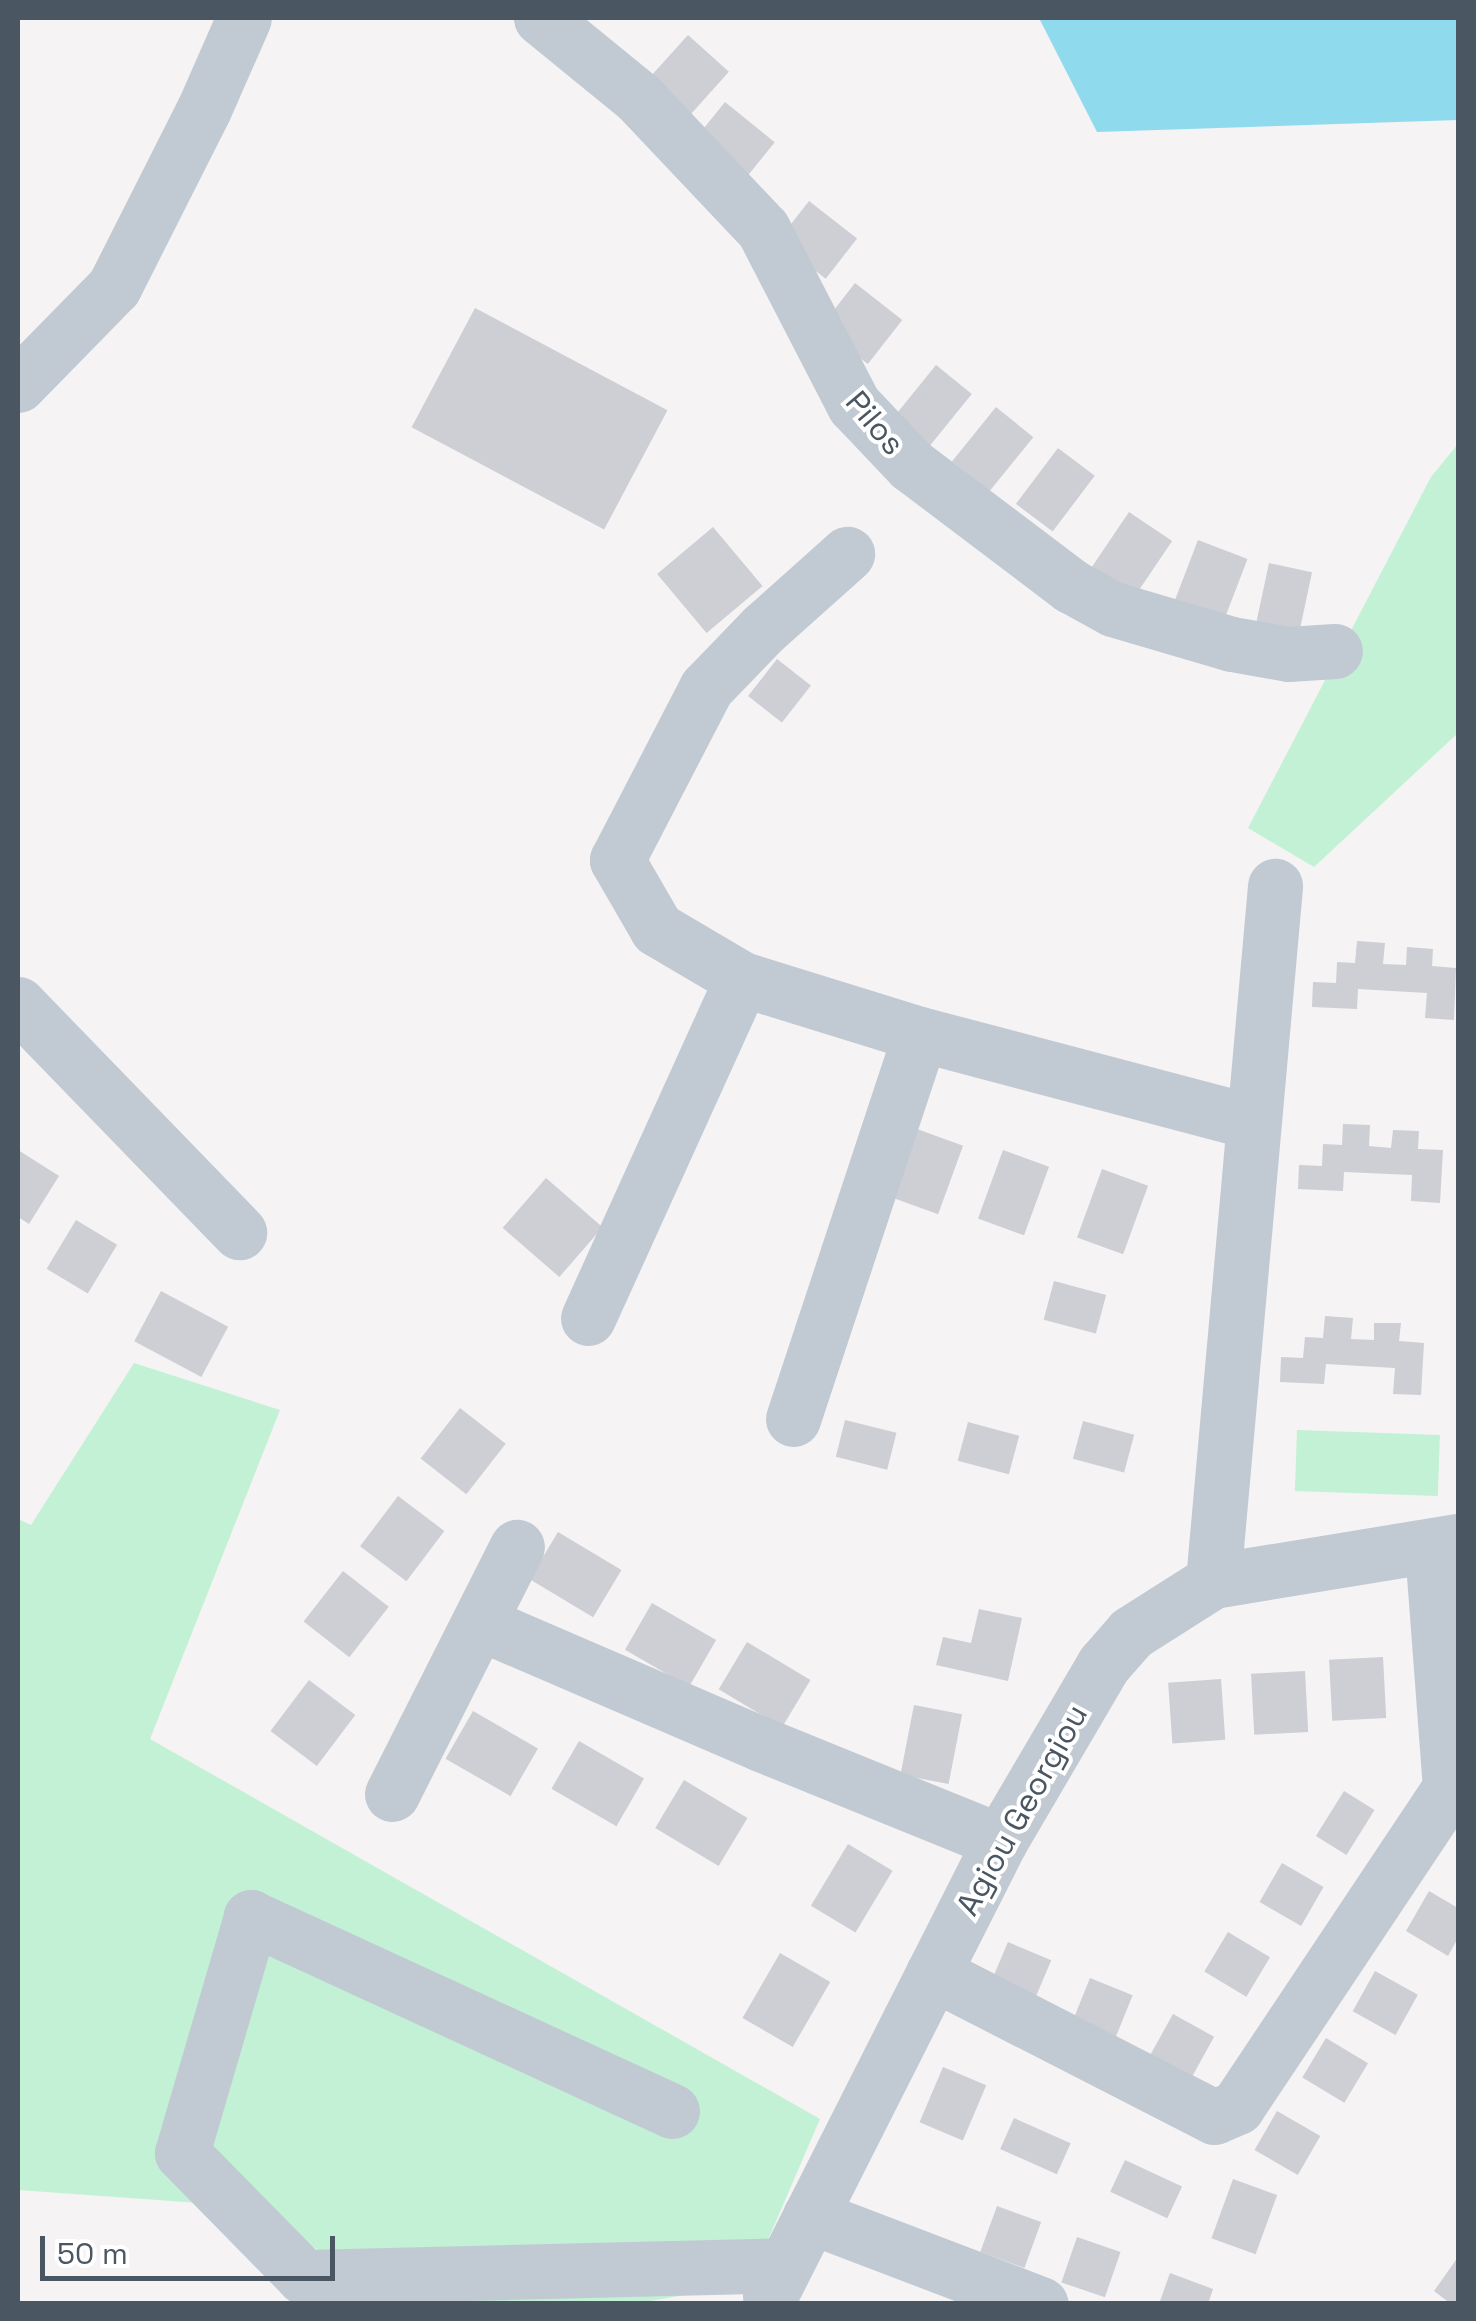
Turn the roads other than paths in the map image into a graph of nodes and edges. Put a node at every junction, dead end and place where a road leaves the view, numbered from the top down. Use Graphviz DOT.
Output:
graph roads {
  1 [pos="244,18"];
  2 [pos="541,18"];
  3 [pos="18,385"];
  4 [pos="847,554"];
  5 [pos="1335,651"];
  6 [pos="1274,886"];
  7 [pos="742,979"];
  8 [pos="18,1004"];
  9 [pos="920,1034"];
  10 [pos="1252,1122"];
  11 [pos="239,1232"];
  12 [pos="588,1318"];
  13 [pos="793,1419"];
  14 [pos="1445,1543"];
  15 [pos="518,1547"];
  16 [pos="1213,1580"];
  17 [pos="480,1622"];
  18 [pos="392,1794"];
  19 [pos="1000,1841"];
  20 [pos="933,1973"];
  21 [pos="672,2111"];
  22 [pos="810,2216"];
  23 [pos="776,2284"];
  24 [pos="1041,2304"];
  1 -- 3 [label="street"];
  2 -- 5 [label="street, Pilos"];
  4 -- 7 [label="street"];
  6 -- 10 [label="street"];
  7 -- 9 [label="street"];
  7 -- 12 [label="street"];
  8 -- 11 [label="street"];
  9 -- 10 [label="street"];
  9 -- 13 [label="street"];
  10 -- 16 [label="street"];
  14 -- 16 [label="street, Agiou Georgiou"];
  14 -- 20 [label="street"];
  15 -- 17 [label="street"];
  16 -- 19 [label="street, Agiou Georgiou"];
  17 -- 18 [label="street"];
  17 -- 19 [label="street"];
  19 -- 20 [label="street, Agiou Georgiou"];
  20 -- 22 [label="street, Agiou Georgiou"];
  21 -- 23 [label="street"];
  22 -- 23 [label="street, Agiou Georgiou"];
  22 -- 24 [label="street"];
}
